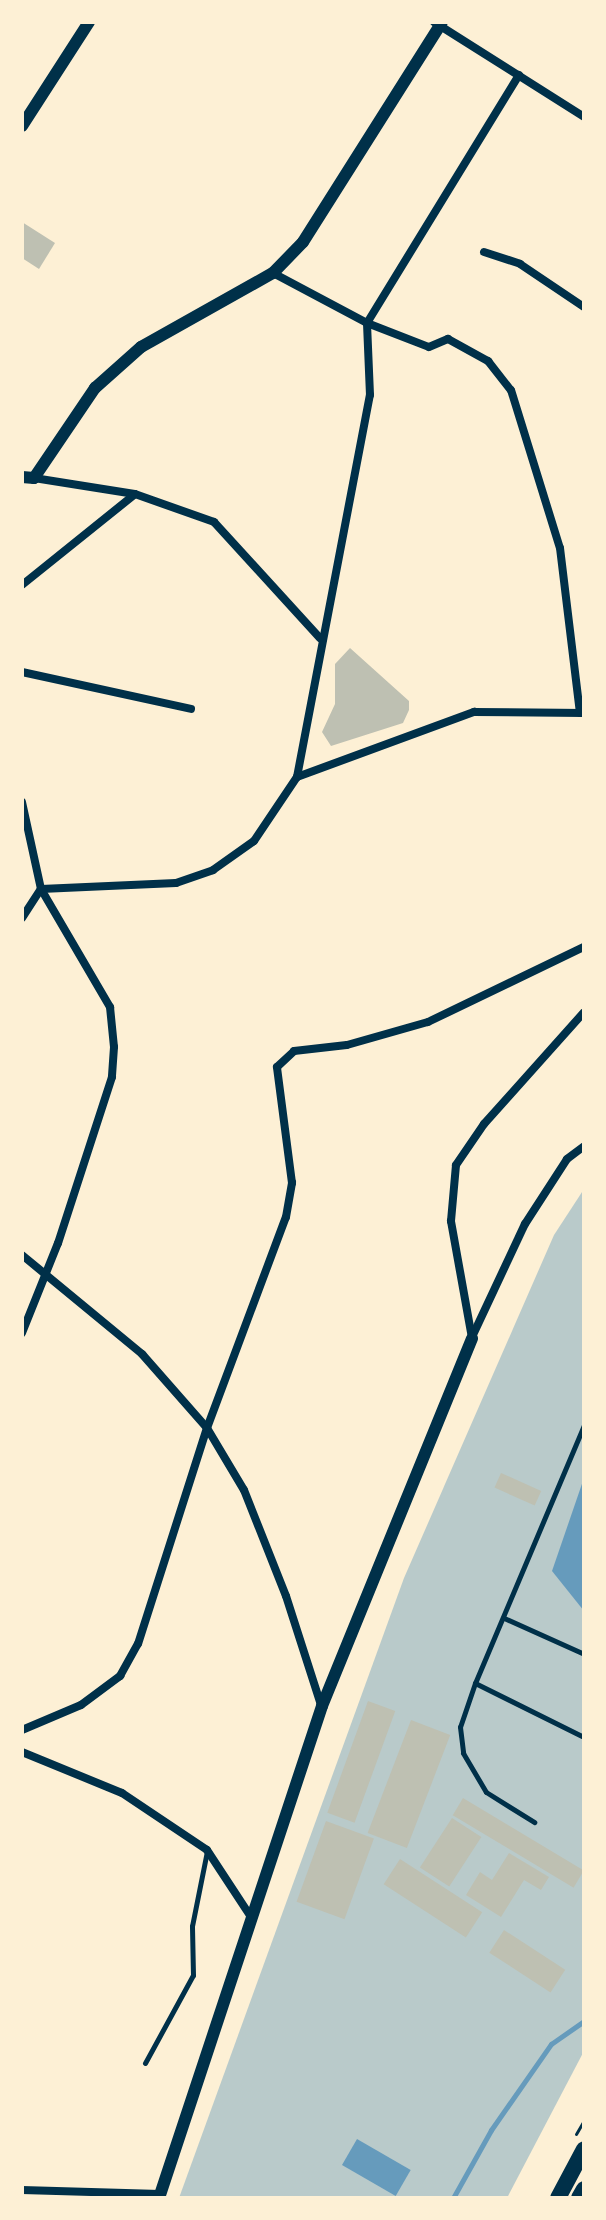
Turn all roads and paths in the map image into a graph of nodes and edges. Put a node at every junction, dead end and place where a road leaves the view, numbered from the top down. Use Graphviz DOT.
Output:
graph roads {
  1 [pos="89,22"];
  2 [pos="439,24"];
  3 [pos="519,75"];
  4 [pos="584,117"];
  5 [pos="22,126"];
  6 [pos="484,252"];
  7 [pos="273,273"];
  8 [pos="584,307"];
  9 [pos="367,323"];
  10 [pos="28,478"];
  11 [pos="135,494"];
  12 [pos="22,585"];
  13 [pos="320,638"];
  14 [pos="22,672"];
  15 [pos="191,709"];
  16 [pos="582,713"];
  17 [pos="297,777"];
  18 [pos="22,802"];
  19 [pos="41,889"];
  20 [pos="22,918"];
  21 [pos="584,947"];
  22 [pos="584,1012"];
  23 [pos="584,1146"];
  24 [pos="22,1255"];
  25 [pos="44,1274"];
  26 [pos="22,1333"];
  27 [pos="472,1338"];
  28 [pos="584,1425"];
  29 [pos="207,1428"];
  30 [pos="504,1618"];
  31 [pos="584,1654"];
  32 [pos="475,1683"];
  33 [pos="322,1706"];
  34 [pos="22,1730"];
  35 [pos="584,1737"];
  36 [pos="22,1752"];
  37 [pos="534,1822"];
  38 [pos="207,1850"];
  39 [pos="251,1917"];
  40 [pos="145,2063"];
  41 [pos="584,2149"];
  42 [pos="584,2189"];
  43 [pos="22,2190"];
  44 [pos="160,2196"];
  45 [pos="558,2198"];
  46 [pos="579,2198"];
  1 -- 5 [label="street"];
  2 -- 3 [label="street"];
  2 -- 7 [label="street"];
  3 -- 4 [label="street"];
  3 -- 9 [label="street"];
  6 -- 8 [label="street"];
  7 -- 9 [label="street"];
  7 -- 10 [label="street"];
  9 -- 13 [label="street"];
  9 -- 16 [label="street"];
  10 -- 11 [label="street"];
  11 -- 12 [label="street"];
  11 -- 13 [label="street"];
  13 -- 17 [label="street"];
  14 -- 15 [label="street"];
  16 -- 17 [label="street"];
  17 -- 19 [label="street"];
  18 -- 19 [label="street"];
  19 -- 20 [label="street"];
  19 -- 25 [label="street"];
  21 -- 29 [label="street"];
  22 -- 27 [label="street"];
  23 -- 27 [label="street"];
  24 -- 25 [label="street"];
  25 -- 26 [label="street"];
  25 -- 29 [label="street"];
  27 -- 33 [label="street"];
  28 -- 30 [label="lane"];
  29 -- 33 [label="street"];
  29 -- 34 [label="street"];
  30 -- 31 [label="lane"];
  30 -- 32 [label="lane"];
  32 -- 35 [label="lane"];
  32 -- 37 [label="lane"];
  33 -- 39 [label="street"];
  36 -- 38 [label="street"];
  38 -- 39 [label="street"];
  38 -- 40 [label="lane"];
  39 -- 44 [label="street"];
  41 -- 45 [label="main road"];
  42 -- 46 [label="main road"];
  43 -- 44 [label="street"];
}
